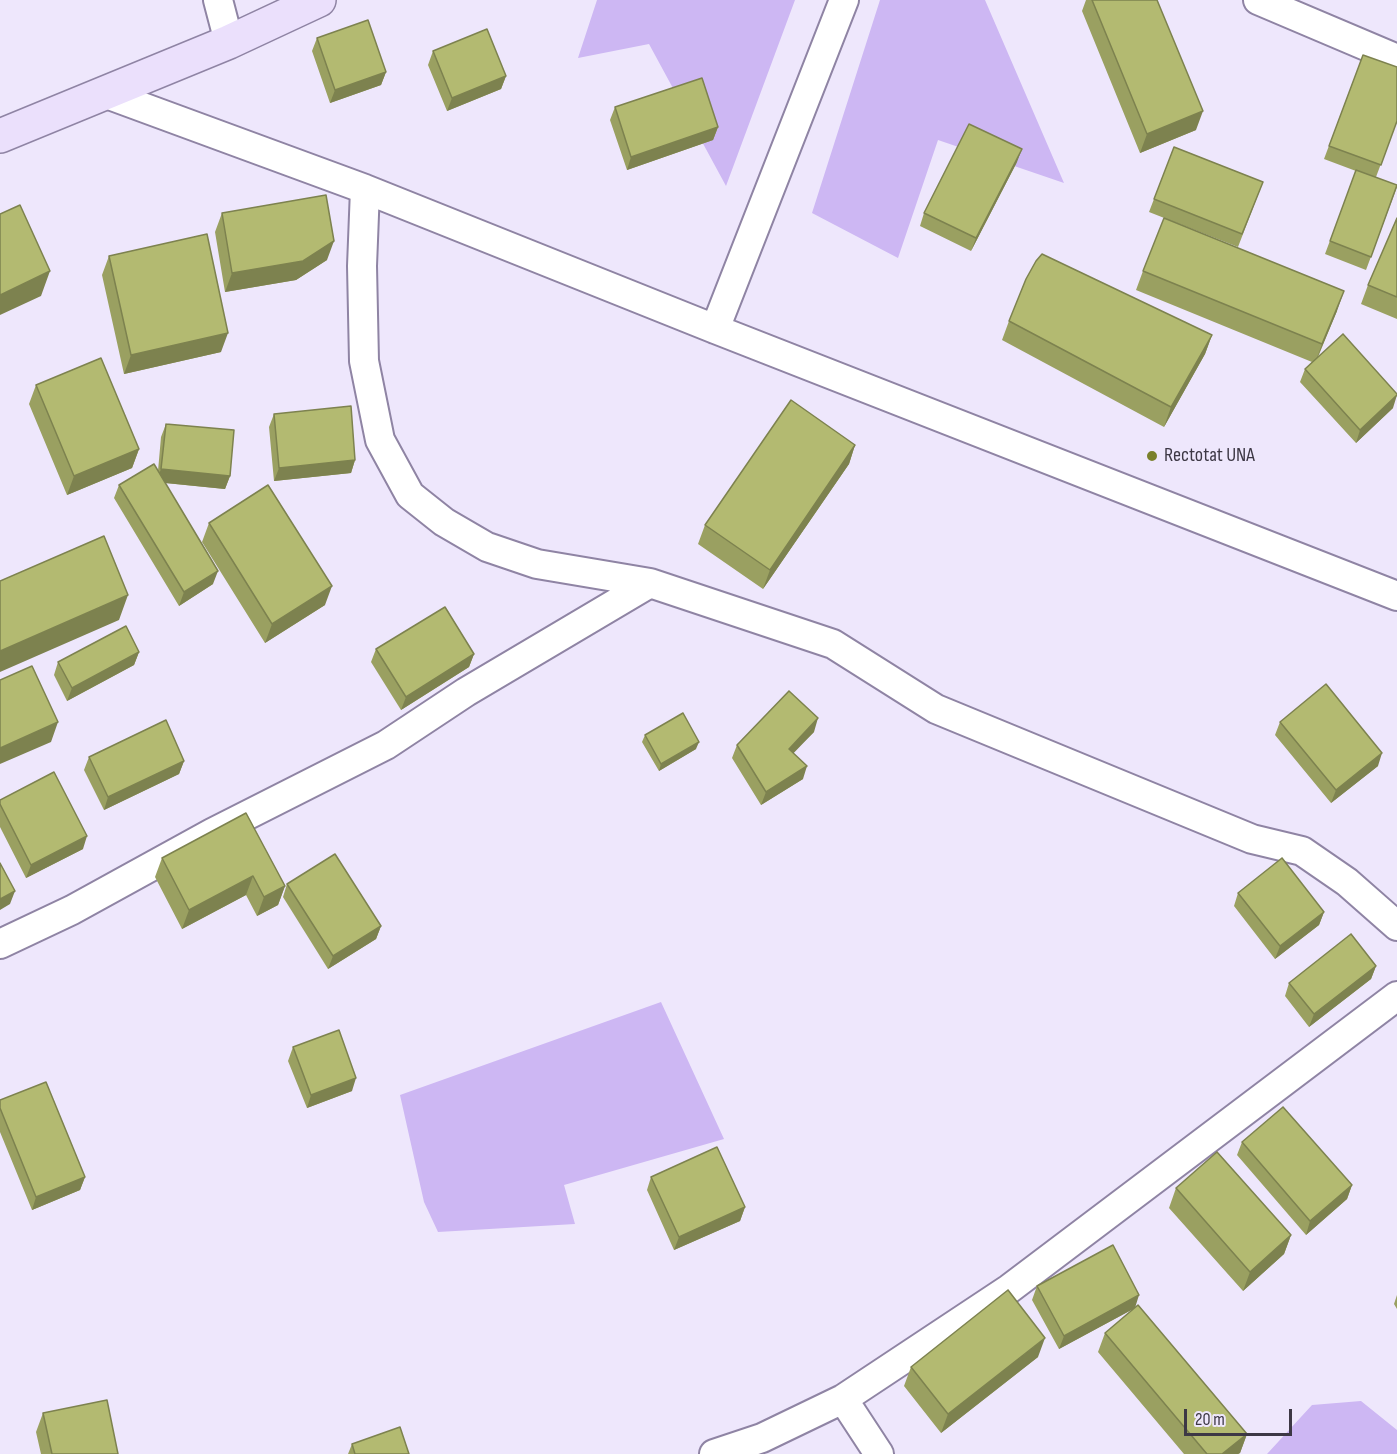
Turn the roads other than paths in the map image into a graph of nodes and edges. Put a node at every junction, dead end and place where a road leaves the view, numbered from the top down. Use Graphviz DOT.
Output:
graph roads {
  1 [pos="218,0"];
  2 [pos="319,0"];
  3 [pos="844,0"];
  4 [pos="1258,0"];
  5 [pos="230,42"];
  6 [pos="1397,59"];
  7 [pos="104,93"];
  8 [pos="0,136"];
  9 [pos="365,189"];
  10 [pos="715,329"];
  11 [pos="650,584"];
  12 [pos="1397,596"];
  13 [pos="1397,926"];
  14 [pos="0,944"];
  15 [pos="1397,996"];
  16 [pos="843,1399"];
  17 [pos="714,1454"];
  18 [pos="879,1454"];
  1 -- 5 [label="street"];
  2 -- 5 [label="street"];
  3 -- 10 [label="street"];
  4 -- 6 [label="street"];
  5 -- 7 [label="street"];
  7 -- 8 [label="street"];
  7 -- 9 [label="street"];
  9 -- 10 [label="street"];
  9 -- 11 [label="street"];
  10 -- 12 [label="street"];
  11 -- 13 [label="street"];
  11 -- 14 [label="street"];
  15 -- 16 [label="street"];
  16 -- 17 [label="street"];
  16 -- 18 [label="street"];
}
